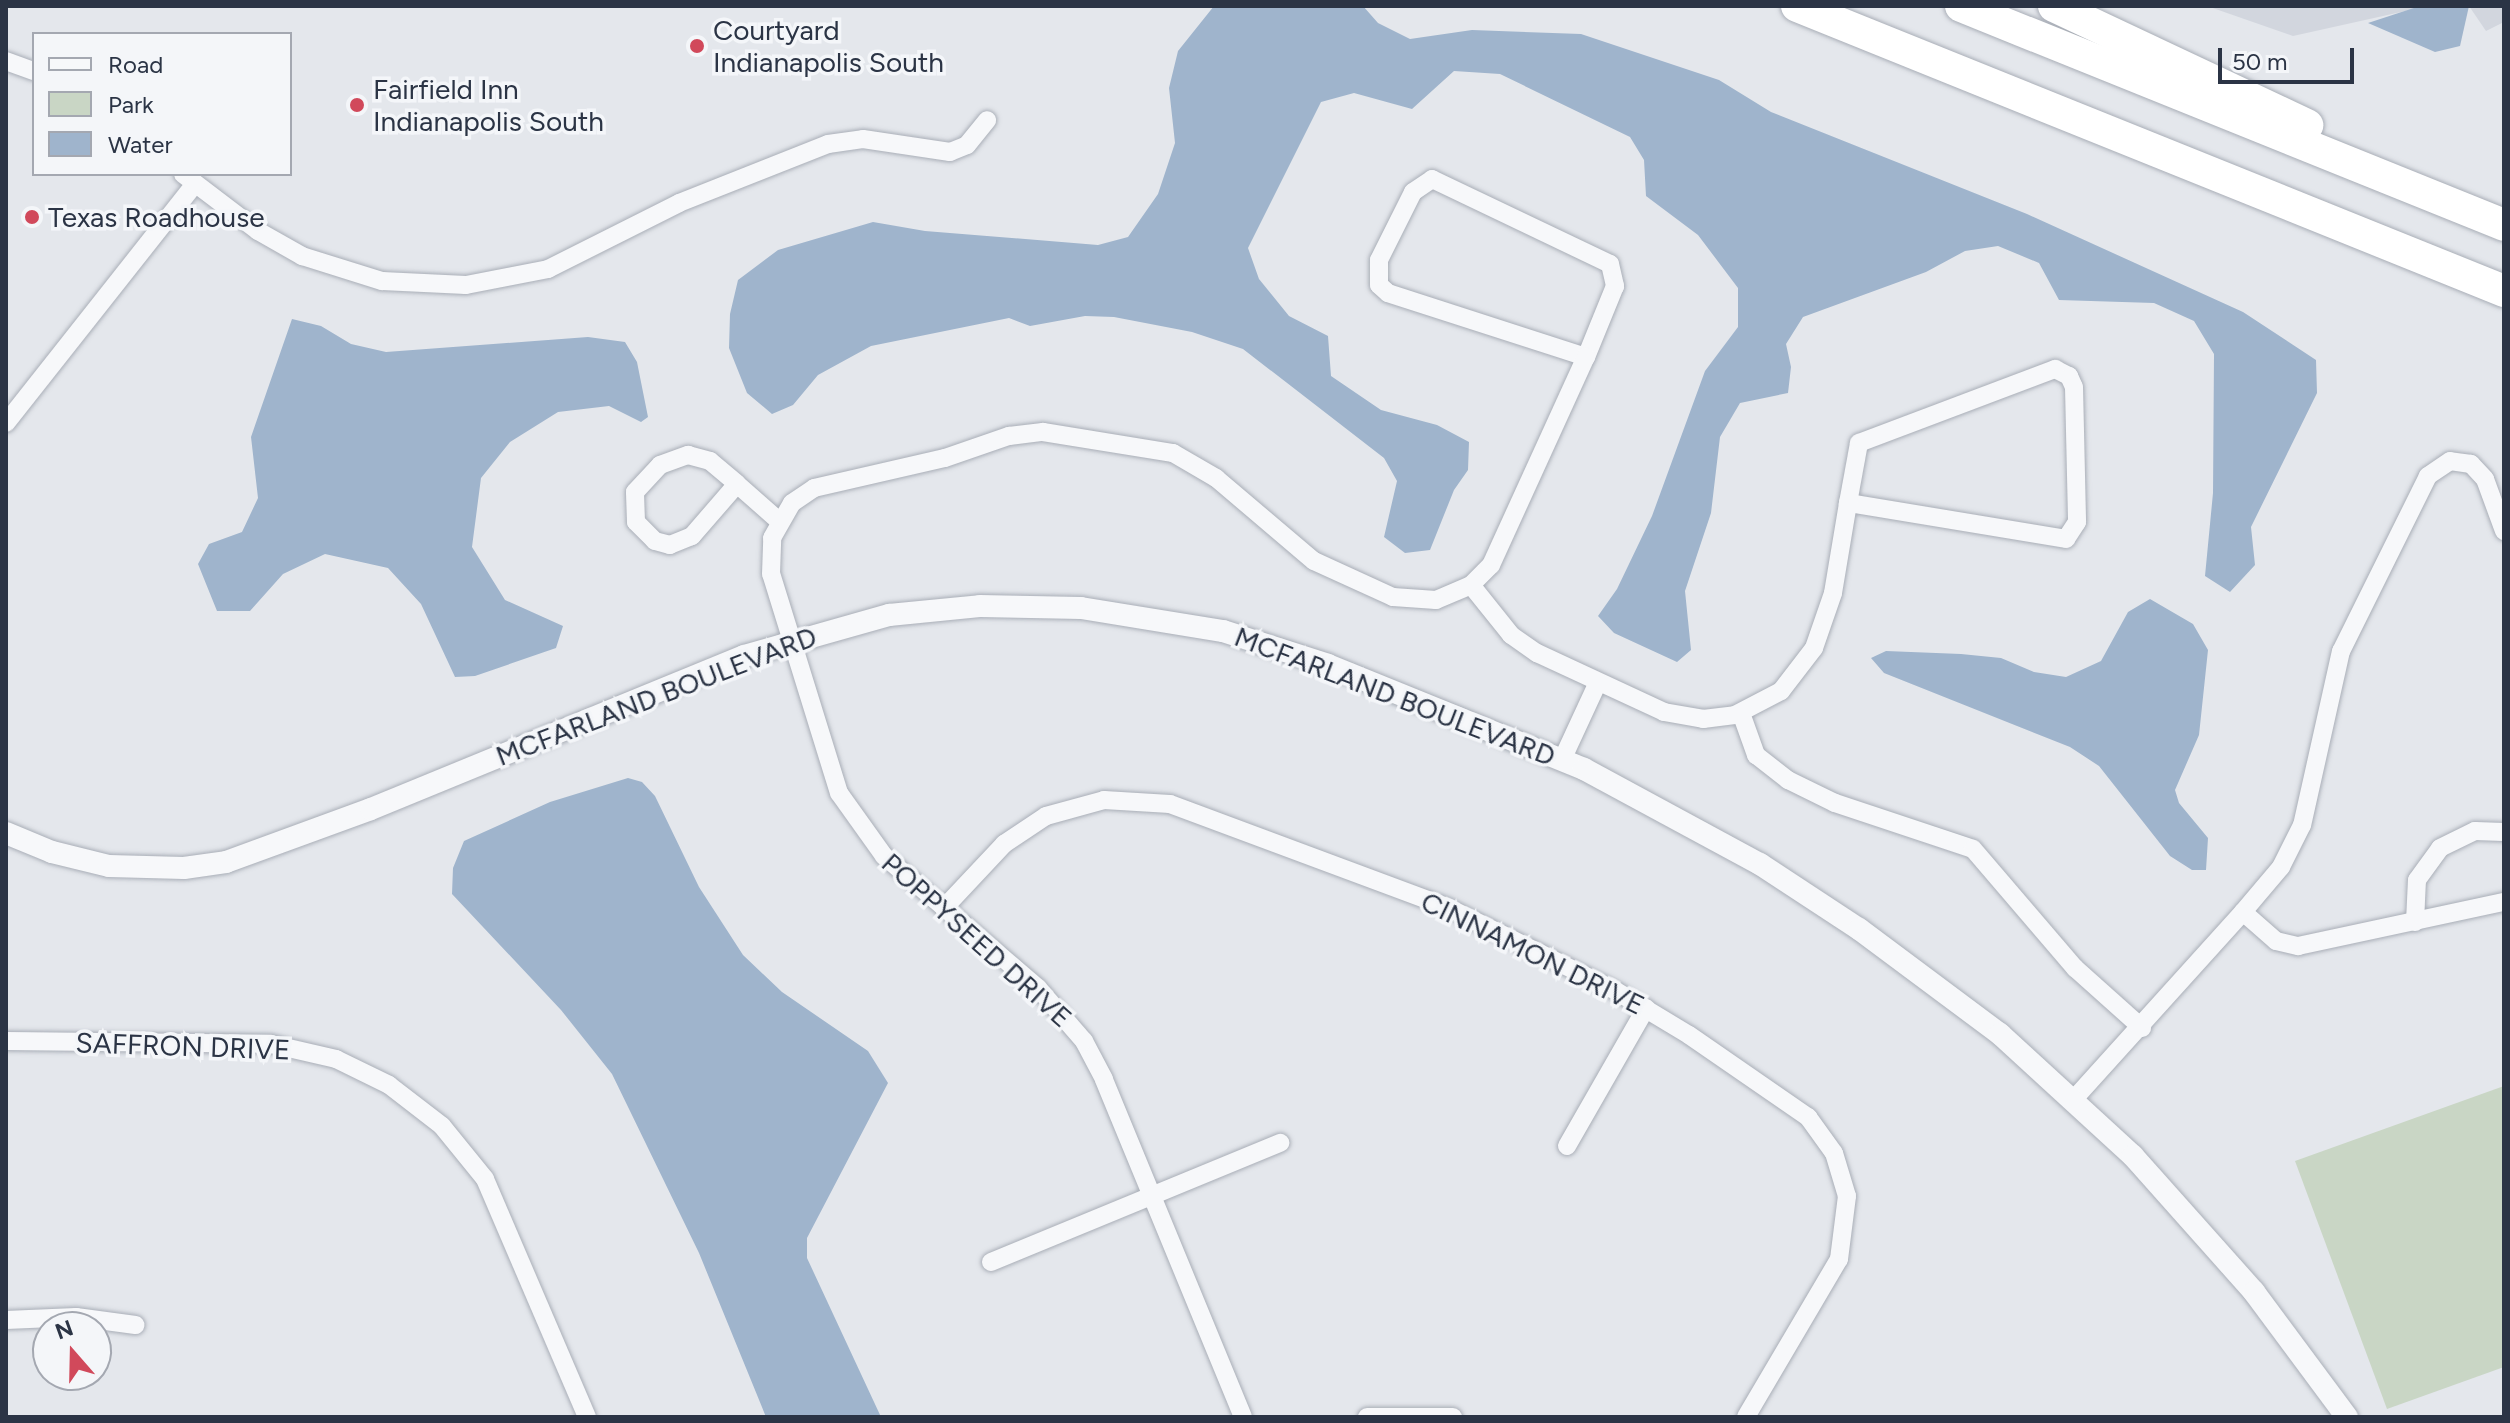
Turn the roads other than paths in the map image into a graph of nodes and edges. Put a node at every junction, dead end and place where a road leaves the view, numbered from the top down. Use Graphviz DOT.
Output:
graph roads {
  1 [pos="1797,6"];
  2 [pos="1961,6"];
  3 [pos="2054,6"];
  4 [pos="6,61"];
  5 [pos="32,70"];
  6 [pos="987,120"];
  7 [pos="189,179"];
  8 [pos="2504,224"];
  9 [pos="2504,291"];
  10 [pos="1586,357"];
  11 [pos="6,423"];
  12 [pos="737,484"];
  13 [pos="1848,503"];
  14 [pos="779,521"];
  15 [pos="2504,531"];
  16 [pos="1471,585"];
  17 [pos="790,641"];
  18 [pos="1598,682"];
  19 [pos="1741,713"];
  20 [pos="1562,760"];
  21 [pos="2504,832"];
  22 [pos="6,833"];
  23 [pos="2504,902"];
  24 [pos="944,908"];
  25 [pos="2243,912"];
  26 [pos="2415,922"];
  27 [pos="1646,1008"];
  28 [pos="2142,1028"];
  29 [pos="6,1041"];
  30 [pos="2074,1099"];
  31 [pos="1280,1143"];
  32 [pos="1567,1146"];
  33 [pos="1152,1195"];
  34 [pos="991,1262"];
  35 [pos="6,1320"];
  36 [pos="135,1325"];
  37 [pos="587,1417"];
  38 [pos="1243,1417"];
  39 [pos="1367,1417"];
  40 [pos="1453,1417"];
  41 [pos="1746,1417"];
  42 [pos="2347,1417"];
  1 -- 9 [label="highway"];
  2 -- 8 [label="highway"];
  3 -- 8 [label="highway"];
  4 -- 5 [label="street"];
  6 -- 7 [label="street"];
  7 -- 11 [label="street"];
  10 -- 10 [label="street"];
  10 -- 16 [label="street"];
  12 -- 12 [label="street"];
  12 -- 14 [label="street"];
  13 -- 13 [label="street"];
  13 -- 19 [label="street"];
  14 -- 16 [label="street"];
  14 -- 17 [label="street, POPPYSEED DRIVE"];
  15 -- 25 [label="street"];
  16 -- 18 [label="street"];
  17 -- 20 [label="street, MCFARLAND BOULEVARD"];
  17 -- 22 [label="street, MCFARLAND BOULEVARD"];
  17 -- 24 [label="street, POPPYSEED DRIVE"];
  18 -- 19 [label="street"];
  18 -- 20 [label="street"];
  19 -- 28 [label="street"];
  20 -- 30 [label="street, MCFARLAND BOULEVARD"];
  21 -- 26 [label="street"];
  23 -- 26 [label="street"];
  24 -- 27 [label="street, CINNAMON DRIVE"];
  24 -- 33 [label="street, POPPYSEED DRIVE"];
  25 -- 26 [label="street"];
  25 -- 28 [label="street"];
  27 -- 32 [label="street"];
  27 -- 41 [label="street, CINNAMON DRIVE"];
  28 -- 30 [label="street"];
  29 -- 37 [label="street, SAFFRON DRIVE"];
  30 -- 42 [label="street, MCFARLAND BOULEVARD"];
  31 -- 33 [label="street"];
  33 -- 34 [label="street"];
  33 -- 38 [label="street, POPPYSEED DRIVE"];
  35 -- 36 [label="street"];
  39 -- 40 [label="street"];
}
